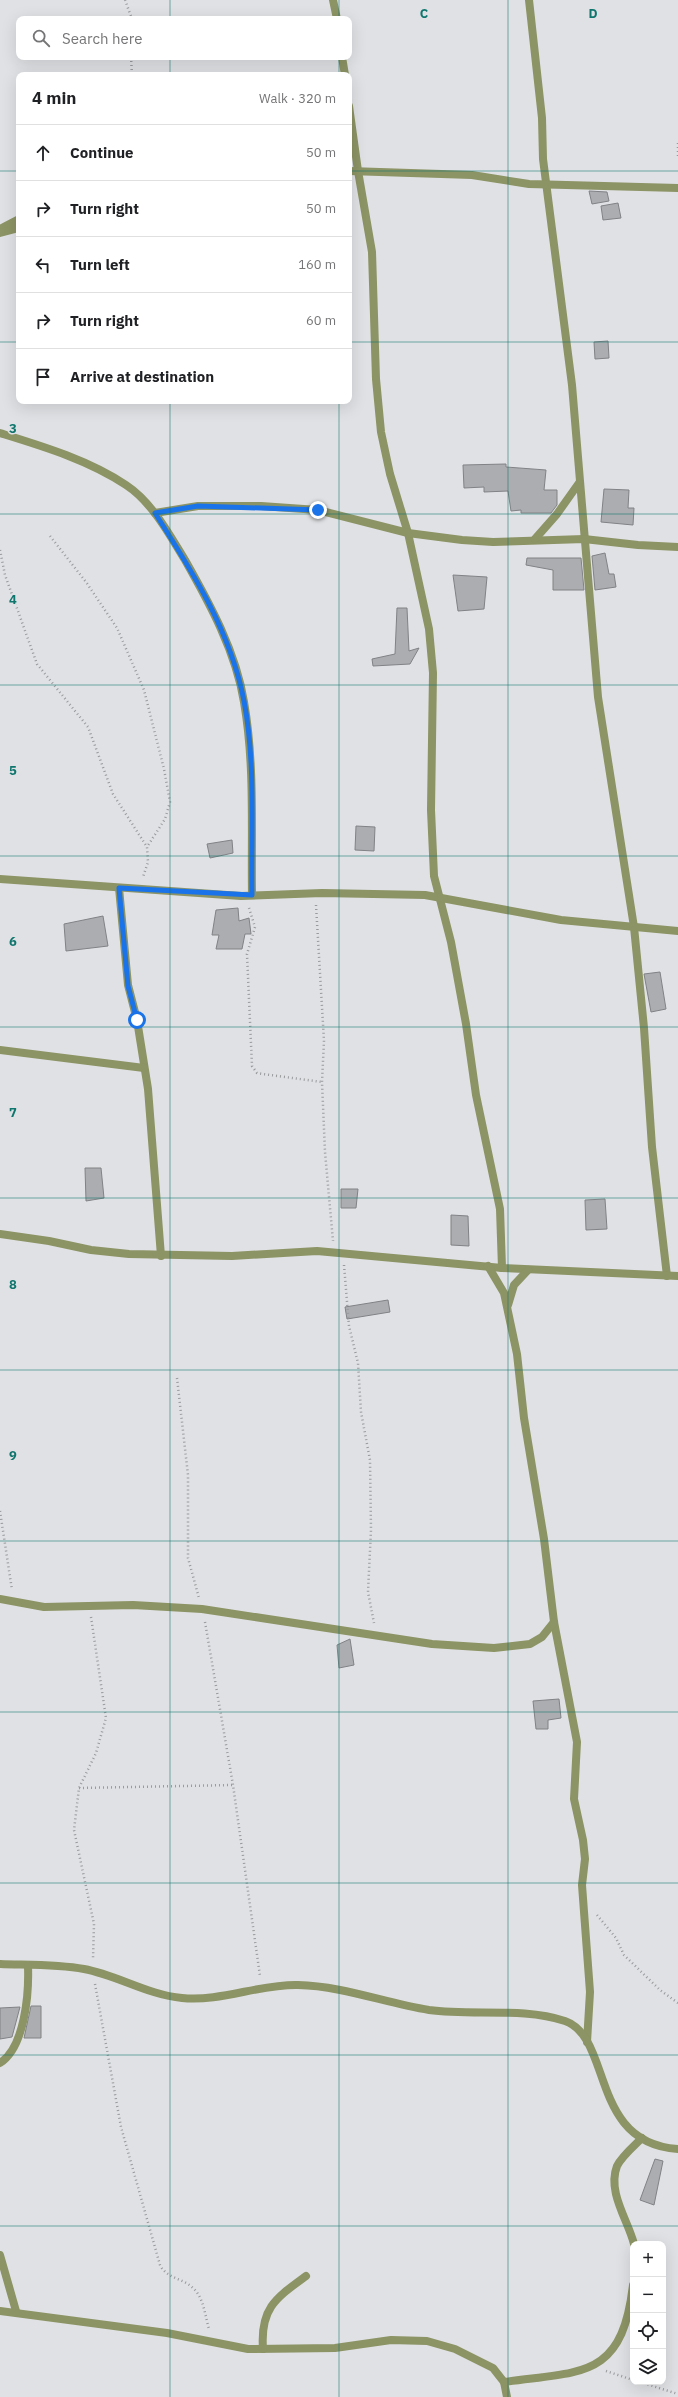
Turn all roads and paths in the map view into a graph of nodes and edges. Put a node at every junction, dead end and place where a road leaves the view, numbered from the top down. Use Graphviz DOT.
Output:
graph roads {
  1 [pos="125,0"];
  2 [pos="333,0"];
  3 [pos="529,0"];
  4 [pos="131,16"];
  5 [pos="336,16"];
  6 [pos="131,60"];
  7 [pos="342,60"];
  8 [pos="132,72"];
  9 [pos="344,72"];
  10 [pos="678,142"];
  11 [pos="352,155"];
  12 [pos="678,159"];
  13 [pos="353,171"];
  14 [pos="547,184"];
  15 [pos="678,188"];
  16 [pos="16,221"];
  17 [pos="0,229"];
  18 [pos="16,229"];
  19 [pos="0,233"];
  20 [pos="0,433"];
  21 [pos="579,483"];
  22 [pos="155,513"];
  23 [pos="408,533"];
  24 [pos="50,536"];
  25 [pos="535,539"];
  26 [pos="584,539"];
  27 [pos="678,547"];
  28 [pos="0,550"];
  29 [pos="147,847"];
  30 [pos="0,878"];
  31 [pos="119,888"];
  32 [pos="139,889"];
  33 [pos="316,893"];
  34 [pos="252,895"];
  35 [pos="241,896"];
  36 [pos="439,897"];
  37 [pos="634,927"];
  38 [pos="678,931"];
  39 [pos="0,1050"];
  40 [pos="144,1068"];
  41 [pos="322,1082"];
  42 [pos="0,1234"];
  43 [pos="339,1253"];
  44 [pos="161,1256"];
  45 [pos="488,1266"];
  46 [pos="502,1268"];
  47 [pos="528,1270"];
  48 [pos="667,1276"];
  49 [pos="678,1276"];
  50 [pos="507,1308"];
  51 [pos="177,1378"];
  52 [pos="0,1511"];
  53 [pos="0,1599"];
  54 [pos="14,1602"];
  55 [pos="90,1608"];
  56 [pos="202,1609"];
  57 [pos="554,1622"];
  58 [pos="376,1636"];
  59 [pos="233,1785"];
  60 [pos="79,1788"];
  61 [pos="585,1907"];
  62 [pos="0,1964"];
  63 [pos="28,1966"];
  64 [pos="92,1971"];
  65 [pos="264,1987"];
  66 [pos="678,2003"];
  67 [pos="587,2042"];
  68 [pos="0,2063"];
  69 [pos="642,2138"];
  70 [pos="678,2149"];
  71 [pos="633,2241"];
  72 [pos="0,2254"];
  73 [pos="306,2276"];
  74 [pos="630,2297"];
  75 [pos="0,2311"];
  76 [pos="16,2311"];
  77 [pos="213,2343"];
  78 [pos="263,2349"];
  79 [pos="594,2367"];
  80 [pos="630,2379"];
  81 [pos="504,2382"];
  82 [pos="650,2385"];
  83 [pos="678,2394"];
  84 [pos="507,2397"];
  1 -- 4 [label="path"];
  2 -- 5 [label="street"];
  3 -- 14 [label="street"];
  6 -- 8 [label="path"];
  7 -- 9 [label="street"];
  10 -- 12 [label="path"];
  11 -- 13 [label="street"];
  13 -- 14 [label="street"];
  13 -- 23 [label="street"];
  14 -- 15 [label="street"];
  14 -- 21 [label="street"];
  16 -- 17 [label="street"];
  18 -- 19 [label="street"];
  20 -- 22 [label="street"];
  21 -- 25 [label="street"];
  21 -- 26 [label="street"];
  22 -- 23 [label="street"];
  22 -- 34 [label="street"];
  23 -- 25 [label="street"];
  23 -- 36 [label="street"];
  24 -- 29 [label="path"];
  25 -- 26 [label="street"];
  26 -- 27 [label="street"];
  26 -- 37 [label="street"];
  28 -- 29 [label="path"];
  29 -- 32 [label="path"];
  30 -- 31 [label="street"];
  31 -- 32 [label="street"];
  31 -- 40 [label="street"];
  32 -- 35 [label="street"];
  33 -- 34 [label="street"];
  33 -- 36 [label="street"];
  33 -- 41 [label="path"];
  34 -- 35 [label="street"];
  35 -- 41 [label="path"];
  36 -- 37 [label="street"];
  36 -- 46 [label="street"];
  37 -- 38 [label="street"];
  37 -- 48 [label="street"];
  39 -- 40 [label="street"];
  40 -- 44 [label="street"];
  41 -- 43 [label="path"];
  42 -- 44 [label="street"];
  43 -- 44 [label="street"];
  43 -- 45 [label="street"];
  43 -- 58 [label="path"];
  45 -- 46 [label="street"];
  45 -- 50 [label="street"];
  46 -- 47 [label="street"];
  47 -- 48 [label="street"];
  47 -- 50 [label="street"];
  48 -- 49 [label="street"];
  50 -- 57 [label="street"];
  51 -- 56 [label="path"];
  52 -- 54 [label="path"];
  53 -- 54 [label="street"];
  54 -- 55 [label="street"];
  55 -- 56 [label="street"];
  55 -- 60 [label="path"];
  56 -- 58 [label="street"];
  56 -- 59 [label="path"];
  57 -- 58 [label="street"];
  57 -- 61 [label="street"];
  59 -- 60 [label="path"];
  59 -- 65 [label="path"];
  60 -- 64 [label="path"];
  61 -- 66 [label="path"];
  61 -- 67 [label="street"];
  62 -- 63 [label="street"];
  63 -- 64 [label="street"];
  63 -- 68 [label="street"];
  64 -- 65 [label="street"];
  64 -- 77 [label="path"];
  65 -- 67 [label="street"];
  67 -- 69 [label="street"];
  69 -- 70 [label="street"];
  69 -- 71 [label="street"];
  72 -- 76 [label="street"];
  73 -- 78 [label="street"];
  74 -- 79 [label="street"];
  75 -- 76 [label="street"];
  76 -- 77 [label="street"];
  77 -- 78 [label="street"];
  78 -- 81 [label="street"];
  79 -- 80 [label="path"];
  79 -- 81 [label="street"];
  81 -- 84 [label="street"];
  82 -- 83 [label="path"];
}
